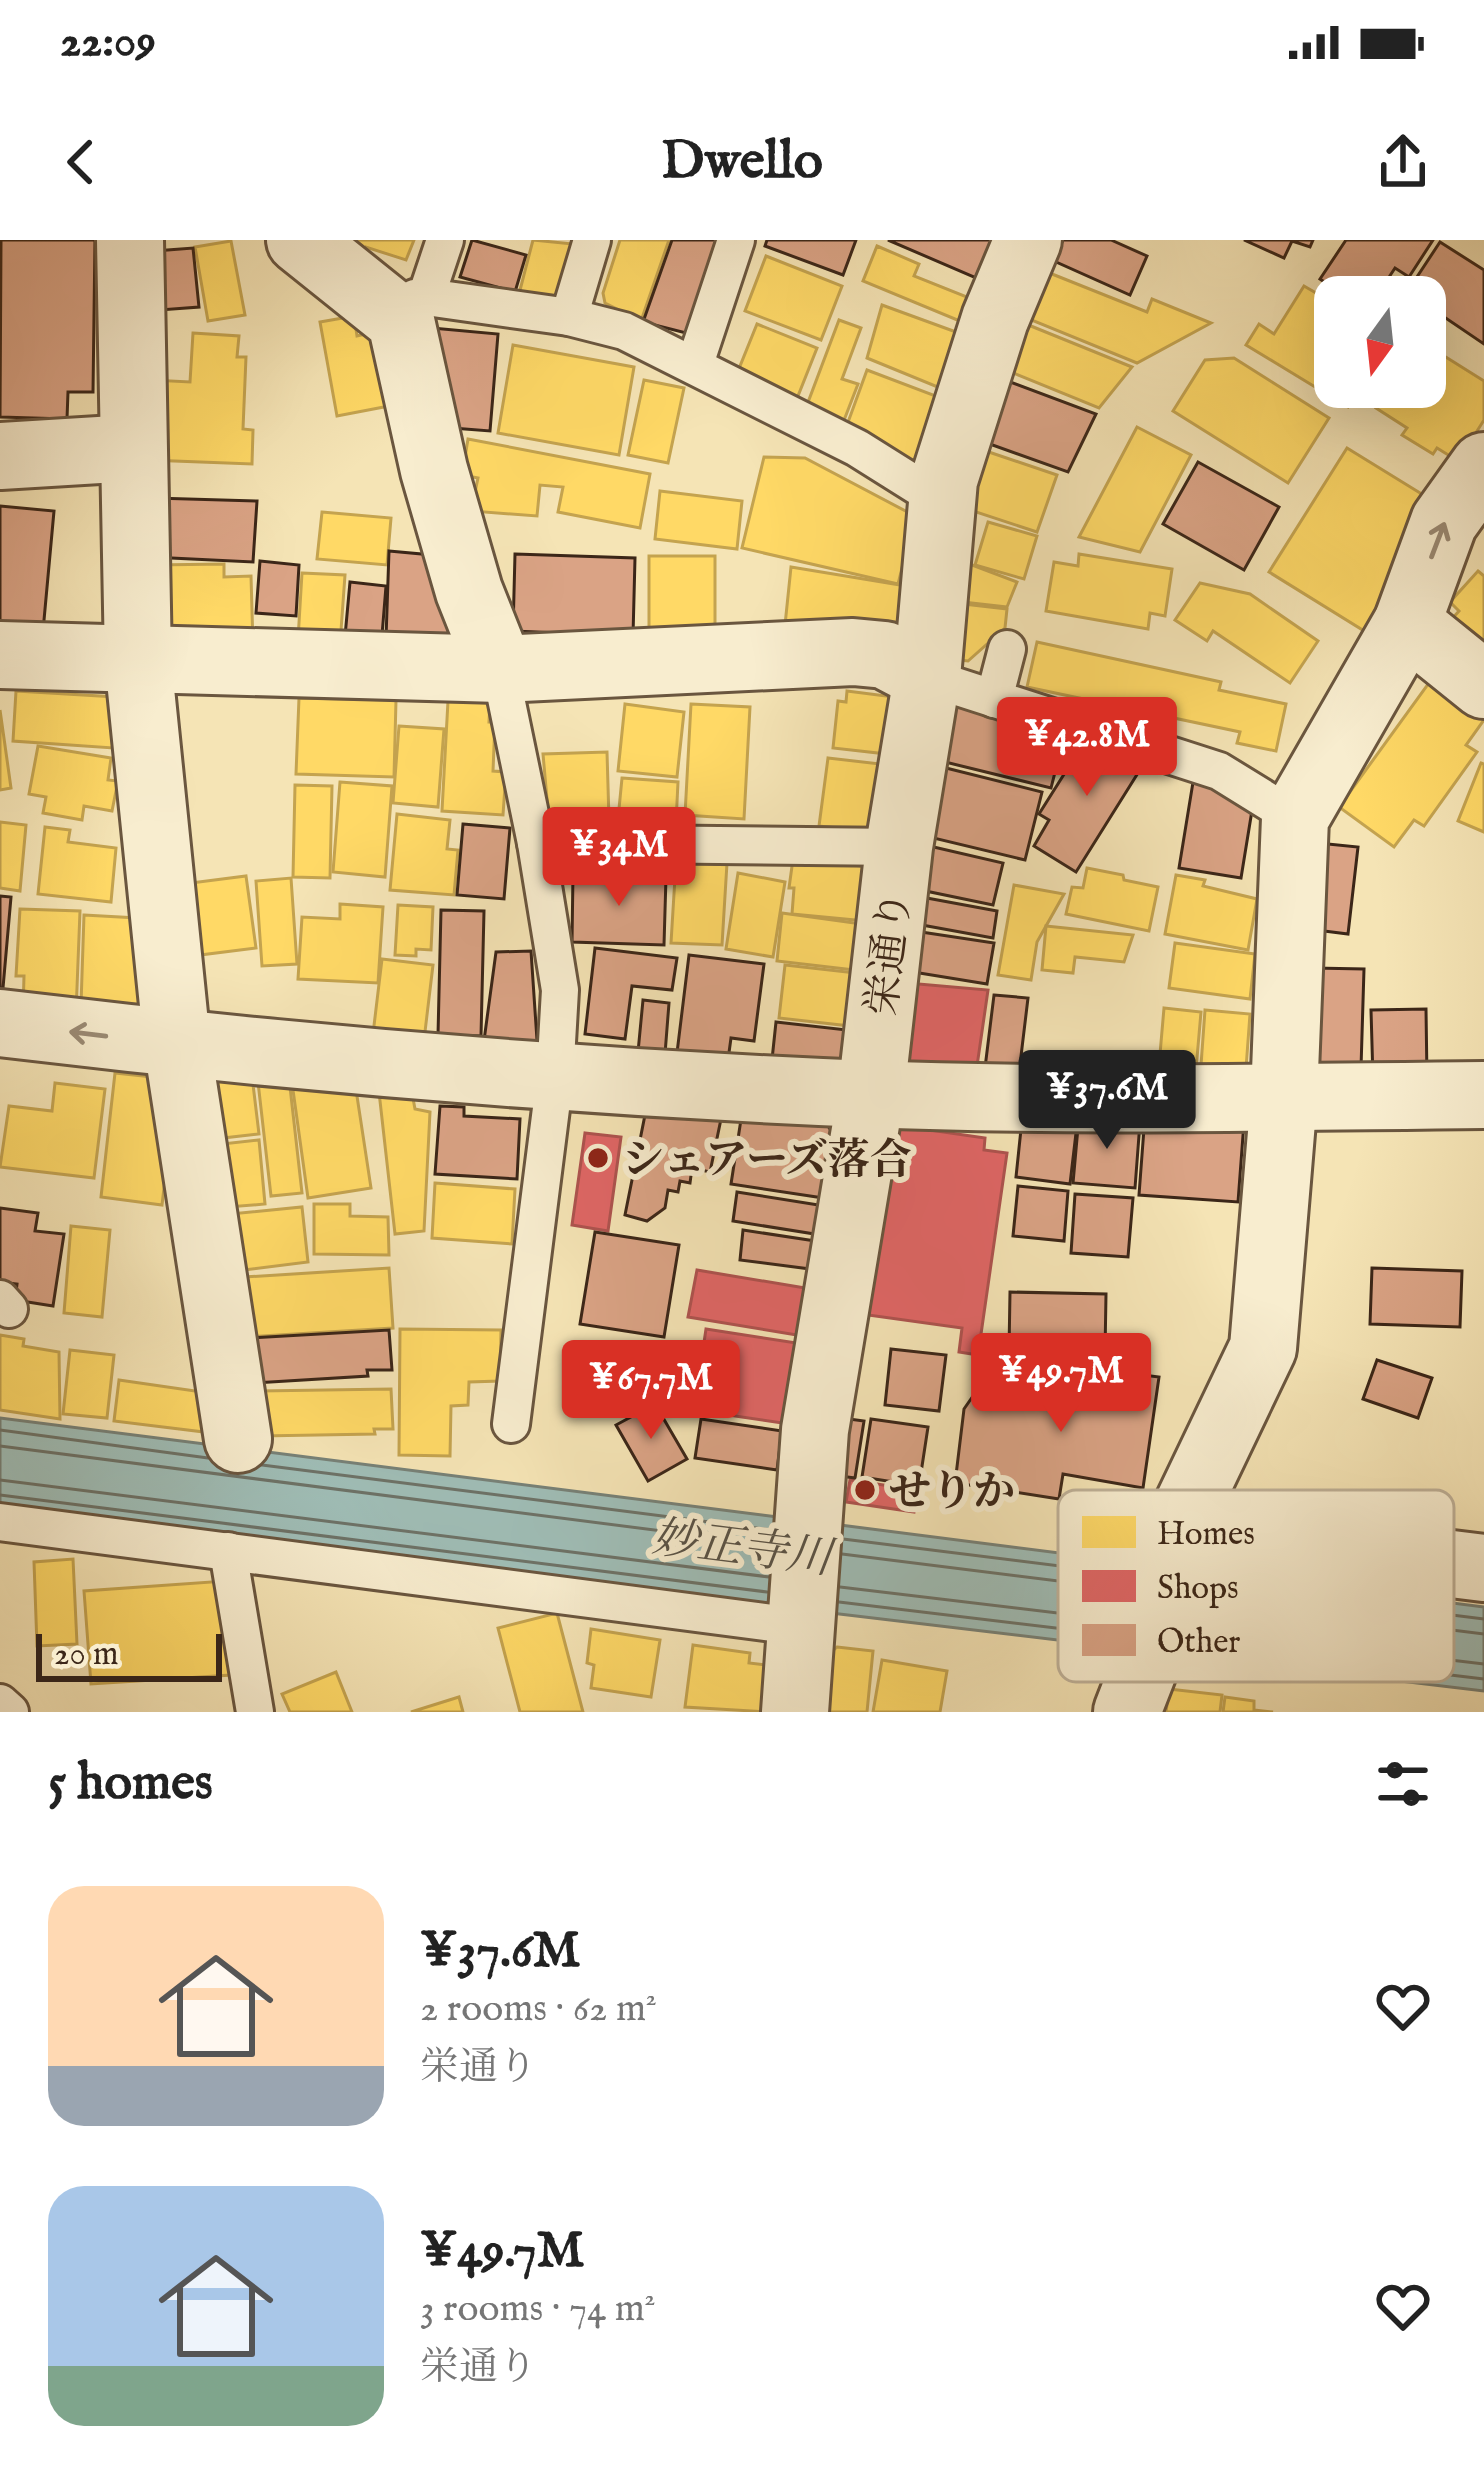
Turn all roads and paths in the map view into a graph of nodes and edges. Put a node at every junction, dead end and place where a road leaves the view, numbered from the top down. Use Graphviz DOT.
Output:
graph roads {
  1 [pos="130,240"];
  2 [pos="300,240"];
  3 [pos="445,240"];
  4 [pos="592,240"];
  5 [pos="736,240"];
  6 [pos="1028,240"];
  7 [pos="411,306"];
  8 [pos="569,316"];
  9 [pos="695,364"];
  10 [pos="132,448"];
  11 [pos="0,456"];
  12 [pos="1484,466"];
  13 [pos="943,502"];
  14 [pos="1407,623"];
  15 [pos="1007,649"];
  16 [pos="0,656"];
  17 [pos="138,660"];
  18 [pos="500,669"];
  19 [pos="926,677"];
  20 [pos="1484,685"];
  21 [pos="994,699"];
  22 [pos="1295,818"];
  23 [pos="536,843"];
  24 [pos="899,847"];
  25 [pos="0,1023"];
  26 [pos="177,1044"];
  27 [pos="555,1077"];
  28 [pos="871,1094"];
  29 [pos="1484,1095"];
  30 [pos="1284,1097"];
  31 [pos="511,1424"];
  32 [pos="238,1439"];
  33 [pos="1194,1490"];
  34 [pos="0,1522"];
  35 [pos="228,1551"];
  36 [pos="1454,1564"];
  37 [pos="1484,1568"];
  38 [pos="800,1656"];
  39 [pos="0,1703"];
  40 [pos="10,1712"];
  41 [pos="255,1712"];
  1 -- 10 [label="street"];
  2 -- 7 [label="street"];
  3 -- 7 [label="lane"];
  4 -- 8 [label="lane"];
  5 -- 9 [label="lane"];
  6 -- 13 [label="street, 栄通り"];
  7 -- 8 [label="lane"];
  7 -- 18 [label="street"];
  8 -- 9 [label="lane"];
  9 -- 13 [label="lane"];
  10 -- 11 [label="street"];
  10 -- 17 [label="street"];
  14 -- 12 [label="street, one-way"];
  13 -- 19 [label="street, 栄通り"];
  14 -- 20 [label="street"];
  14 -- 22 [label="street"];
  15 -- 21 [label="lane"];
  16 -- 17 [label="street"];
  17 -- 18 [label="street"];
  17 -- 26 [label="street"];
  18 -- 19 [label="street"];
  18 -- 23 [label="lane"];
  19 -- 21 [label="lane"];
  19 -- 24 [label="street, 栄通り"];
  21 -- 22 [label="lane"];
  22 -- 30 [label="street"];
  23 -- 24 [label="lane"];
  23 -- 27 [label="lane"];
  24 -- 28 [label="street, 栄通り"];
  26 -- 25 [label="street, one-way"];
  26 -- 27 [label="street"];
  26 -- 32 [label="street"];
  27 -- 28 [label="street"];
  27 -- 31 [label="lane"];
  28 -- 30 [label="street"];
  28 -- 38 [label="street, 栄通り"];
  29 -- 30 [label="street"];
  30 -- 33 [label="street"];
  34 -- 35 [label="lane"];
  35 -- 38 [label="lane"];
  35 -- 41 [label="lane"];
  36 -- 37 [label="street"];
  39 -- 40 [label="lane"];
}
